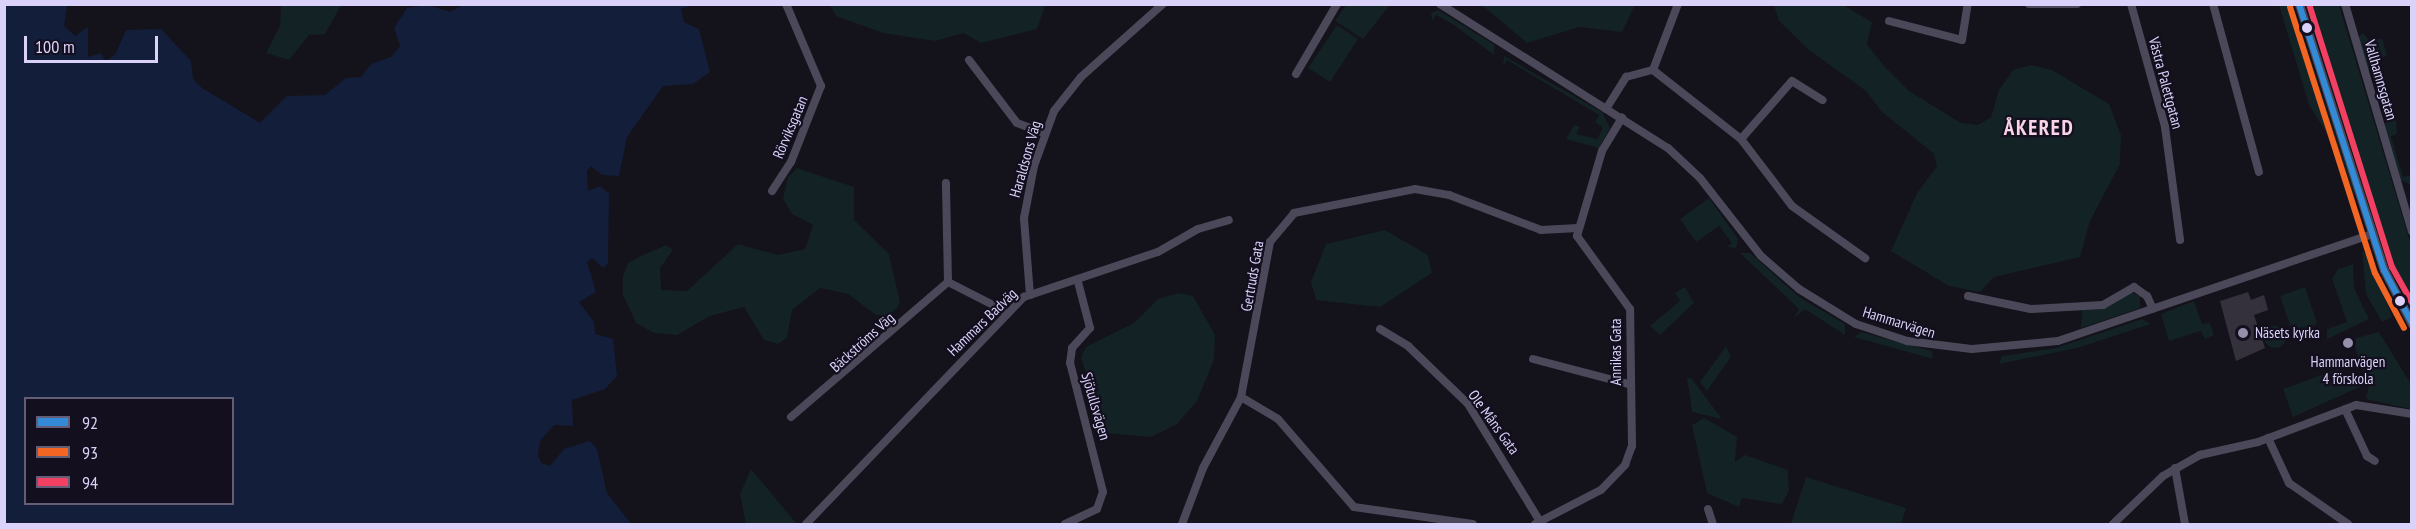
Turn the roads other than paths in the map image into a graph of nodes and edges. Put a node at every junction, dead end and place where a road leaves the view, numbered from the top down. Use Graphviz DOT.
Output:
graph roads {
  1 [pos="786,4"];
  2 [pos="1163,4"];
  3 [pos="1337,4"];
  4 [pos="1440,4"];
  5 [pos="1678,4"];
  6 [pos="1968,4"];
  7 [pos="2029,4"];
  8 [pos="2077,4"];
  9 [pos="2131,4"];
  10 [pos="2212,4"];
  11 [pos="2299,4"];
  12 [pos="2345,4"];
  13 [pos="1888,21"];
  14 [pos="969,60"];
  15 [pos="1653,69"];
  16 [pos="1296,74"];
  17 [pos="1822,100"];
  18 [pos="1606,109"];
  19 [pos="1622,118"];
  20 [pos="1044,134"];
  21 [pos="1741,139"];
  22 [pos="2259,172"];
  23 [pos="946,183"];
  24 [pos="772,191"];
  25 [pos="1229,220"];
  26 [pos="1578,228"];
  27 [pos="2412,231"];
  28 [pos="2373,234"];
  29 [pos="2180,240"];
  30 [pos="1865,258"];
  31 [pos="948,282"];
  32 [pos="1078,282"];
  33 [pos="1030,295"];
  34 [pos="1968,296"];
  35 [pos="2153,309"];
  36 [pos="1008,312"];
  37 [pos="2412,324"];
  38 [pos="1380,329"];
  39 [pos="1533,359"];
  40 [pos="1628,384"];
  41 [pos="1240,397"];
  42 [pos="2345,409"];
  43 [pos="2412,414"];
  44 [pos="791,417"];
  45 [pos="2268,438"];
  46 [pos="2375,461"];
  47 [pos="2175,468"];
  48 [pos="1707,509"];
  49 [pos="1538,524"];
  50 [pos="806,525"];
  51 [pos="1065,525"];
  52 [pos="1182,525"];
  53 [pos="1473,525"];
  54 [pos="1713,525"];
  55 [pos="2113,525"];
  56 [pos="2185,525"];
  57 [pos="2348,525"];
  1 -- 24 [label="street, Rörviksgatan"];
  2 -- 20 [label="street, Haraldsons Väg"];
  3 -- 16 [label="street"];
  4 -- 18 [label="street, Hammarvägen"];
  5 -- 15 [label="street"];
  6 -- 13 [label="street"];
  7 -- 8 [label="street"];
  9 -- 29 [label="street, Västra Palettgatan"];
  10 -- 22 [label="street"];
  11 -- 28 [label="street"];
  12 -- 27 [label="street, Vallhamnsgatan"];
  14 -- 20 [label="street"];
  15 -- 18 [label="street"];
  15 -- 21 [label="street"];
  17 -- 21 [label="street"];
  18 -- 19 [label="street, Hammarvägen"];
  19 -- 26 [label="street"];
  19 -- 35 [label="street, Hammarvägen"];
  20 -- 33 [label="street, Haraldsons Väg"];
  21 -- 30 [label="street"];
  23 -- 31 [label="street"];
  25 -- 32 [label="street, Hammars Badväg"];
  26 -- 40 [label="street, Annikas Gata"];
  26 -- 41 [label="street, Gertruds Gata"];
  28 -- 35 [label="street, Hammarvägen"];
  28 -- 37 [label="street"];
  31 -- 36 [label="street"];
  31 -- 44 [label="street, Bäckströms Väg"];
  32 -- 33 [label="street, Hammars Badväg"];
  32 -- 51 [label="street, Sjötullsvägen"];
  33 -- 36 [label="street, Hammars Badväg"];
  34 -- 35 [label="street"];
  36 -- 50 [label="street, Hammars Badväg"];
  38 -- 49 [label="street, Ole Måns Gata"];
  39 -- 40 [label="street"];
  40 -- 49 [label="street, Annikas Gata"];
  41 -- 52 [label="street, Gertruds Gata"];
  41 -- 53 [label="street"];
  42 -- 43 [label="street"];
  42 -- 45 [label="street"];
  42 -- 46 [label="street"];
  45 -- 47 [label="street"];
  45 -- 57 [label="street"];
  47 -- 55 [label="street"];
  47 -- 56 [label="street"];
  48 -- 54 [label="street"];
}
